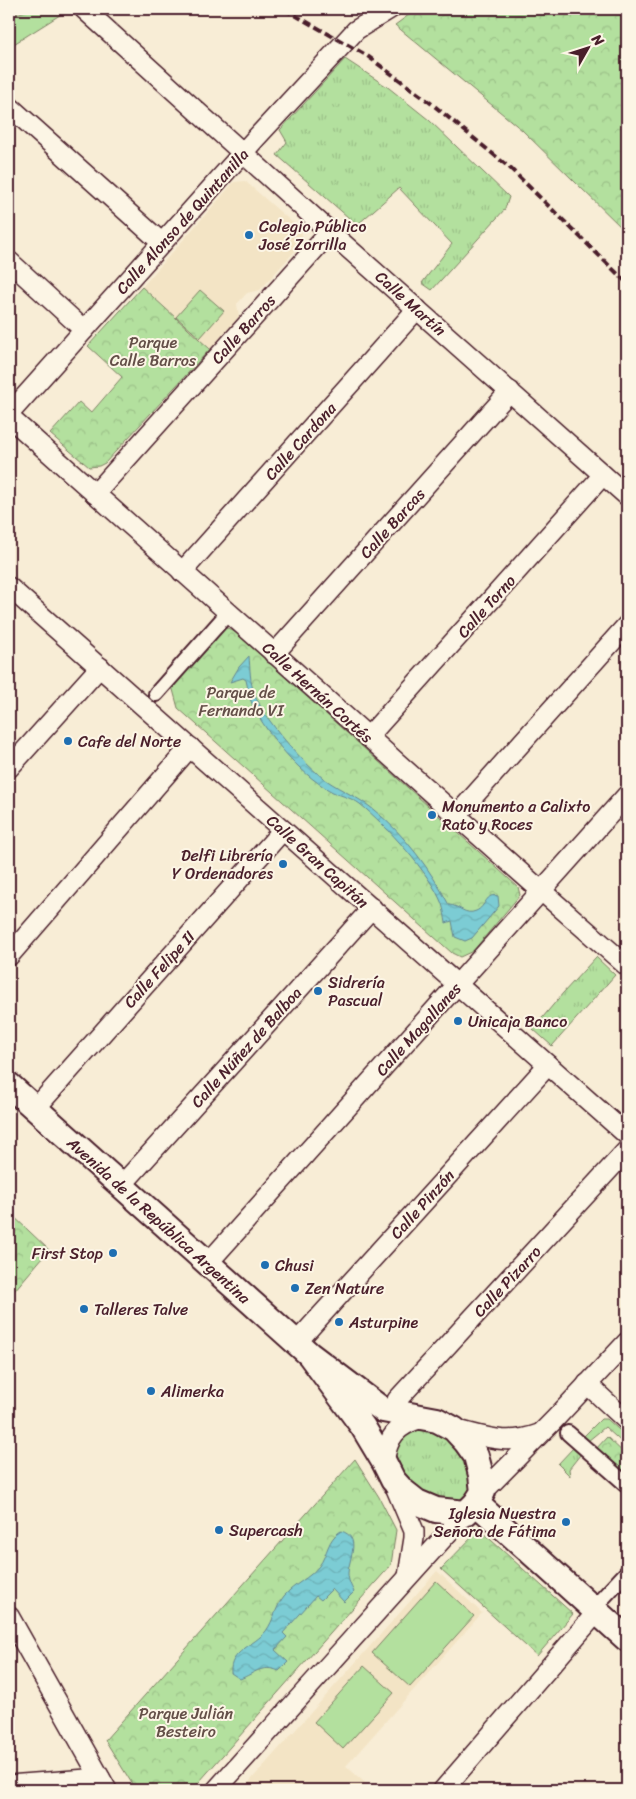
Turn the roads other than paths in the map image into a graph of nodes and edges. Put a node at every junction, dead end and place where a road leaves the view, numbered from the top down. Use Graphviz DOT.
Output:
graph roads {
  1 [pos="84,9"];
  2 [pos="390,9"];
  3 [pos="9,106"];
  4 [pos="243,153"];
  5 [pos="330,232"];
  6 [pos="162,243"];
  7 [pos="9,261"];
  8 [pos="418,309"];
  9 [pos="84,330"];
  10 [pos="510,391"];
  11 [pos="9,416"];
  12 [pos="604,475"];
  13 [pos="95,494"];
  14 [pos="627,496"];
  15 [pos="182,572"];
  16 [pos="10,592"];
  17 [pos="228,612"];
  18 [pos="627,625"];
  19 [pos="274,654"];
  20 [pos="100,667"];
  21 [pos="156,694"];
  22 [pos="368,738"];
  23 [pos="190,747"];
  24 [pos="9,768"];
  25 [pos="627,795"];
  26 [pos="456,816"];
  27 [pos="283,830"];
  28 [pos="541,891"];
  29 [pos="372,908"];
  30 [pos="9,956"];
  31 [pos="627,966"];
  32 [pos="458,984"];
  33 [pos="548,1065"];
  34 [pos="9,1085"];
  35 [pos="35,1108"];
  36 [pos="627,1135"];
  37 [pos="627,1150"];
  38 [pos="121,1186"];
  39 [pos="208,1263"];
  40 [pos="627,1342"];
  41 [pos="303,1349"];
  42 [pos="587,1384"];
  43 [pos="412,1416"];
  44 [pos="627,1421"];
  45 [pos="454,1429"];
  46 [pos="568,1433"];
  47 [pos="540,1434"];
  48 [pos="389,1471"];
  49 [pos="627,1486"];
  50 [pos="475,1502"];
  51 [pos="627,1572"];
  52 [pos="408,1576"];
  53 [pos="599,1606"];
  54 [pos="9,1616"];
  55 [pos="627,1639"];
  56 [pos="9,1784"];
  57 [pos="104,1784"];
  58 [pos="216,1790"];
  59 [pos="443,1790"];
  1 -- 4 [label="street, Calle Martín"];
  2 -- 4 [label="street, Calle Alonso de Quintanilla"];
  3 -- 6 [label="street"];
  4 -- 5 [label="street, Calle Martín"];
  4 -- 6 [label="street, Calle Alonso de Quintanilla"];
  5 -- 8 [label="street, Calle Martín"];
  5 -- 13 [label="street, Calle Barros"];
  6 -- 9 [label="street, Calle Alonso de Quintanilla"];
  7 -- 9 [label="street"];
  8 -- 10 [label="street, Calle Martín"];
  8 -- 15 [label="street, Calle Cardona"];
  9 -- 11 [label="street, Calle Alonso de Quintanilla"];
  10 -- 12 [label="street, Calle Martín"];
  10 -- 19 [label="street, Calle Barcas"];
  11 -- 13 [label="street, Calle Hernán Cortés"];
  12 -- 14 [label="street, Calle Martín"];
  12 -- 22 [label="street, Calle Torno"];
  13 -- 15 [label="street, Calle Hernán Cortés"];
  15 -- 17 [label="street, Calle Hernán Cortés"];
  16 -- 20 [label="street, Calle Gran Capitán"];
  17 -- 19 [label="street, Calle Hernán Cortés"];
  17 -- 21 [label="street"];
  18 -- 26 [label="street"];
  19 -- 22 [label="street, Calle Hernán Cortés"];
  20 -- 23 [label="street, Calle Gran Capitán"];
  20 -- 24 [label="street"];
  22 -- 26 [label="street, Calle Hernán Cortés"];
  23 -- 27 [label="street, Calle Gran Capitán"];
  23 -- 30 [label="street"];
  25 -- 28 [label="street, Calle Magallanes"];
  26 -- 28 [label="street, Calle Hernán Cortés"];
  27 -- 29 [label="street, Calle Gran Capitán"];
  27 -- 35 [label="street, Calle Felipe II"];
  28 -- 31 [label="street, Calle Hernán Cortés"];
  28 -- 32 [label="street, Calle Magallanes"];
  29 -- 32 [label="street, Calle Gran Capitán"];
  29 -- 38 [label="street, Calle Núñez de Balboa"];
  32 -- 33 [label="street, Calle Gran Capitán"];
  32 -- 39 [label="street, Calle Magallanes"];
  33 -- 36 [label="street, Calle Gran Capitán"];
  33 -- 41 [label="street, Calle Pinzón"];
  34 -- 35 [label="street, Avenida de la República Argentina"];
  35 -- 38 [label="street, Avenida de la República Argentina"];
  37 -- 43 [label="street, Calle Pizarro"];
  38 -- 39 [label="street, Avenida de la República Argentina"];
  39 -- 41 [label="street, Avenida de la República Argentina"];
  40 -- 42 [label="street"];
  41 -- 43 [label="street, Avenida de la República Argentina"];
  41 -- 48 [label="street, Avenida de la República Argentina"];
  42 -- 44 [label="street"];
  42 -- 47 [label="street"];
  43 -- 45 [label="street"];
  43 -- 48 [label="street"];
  45 -- 47 [label="street"];
  45 -- 50 [label="street"];
  46 -- 49 [label="street"];
  47 -- 50 [label="street"];
  48 -- 50 [label="street"];
  48 -- 52 [label="street"];
  50 -- 52 [label="street"];
  50 -- 53 [label="street"];
  51 -- 53 [label="street"];
  52 -- 58 [label="street"];
  53 -- 55 [label="street"];
  53 -- 59 [label="street"];
  54 -- 57 [label="street"];
  56 -- 57 [label="street"];
}
